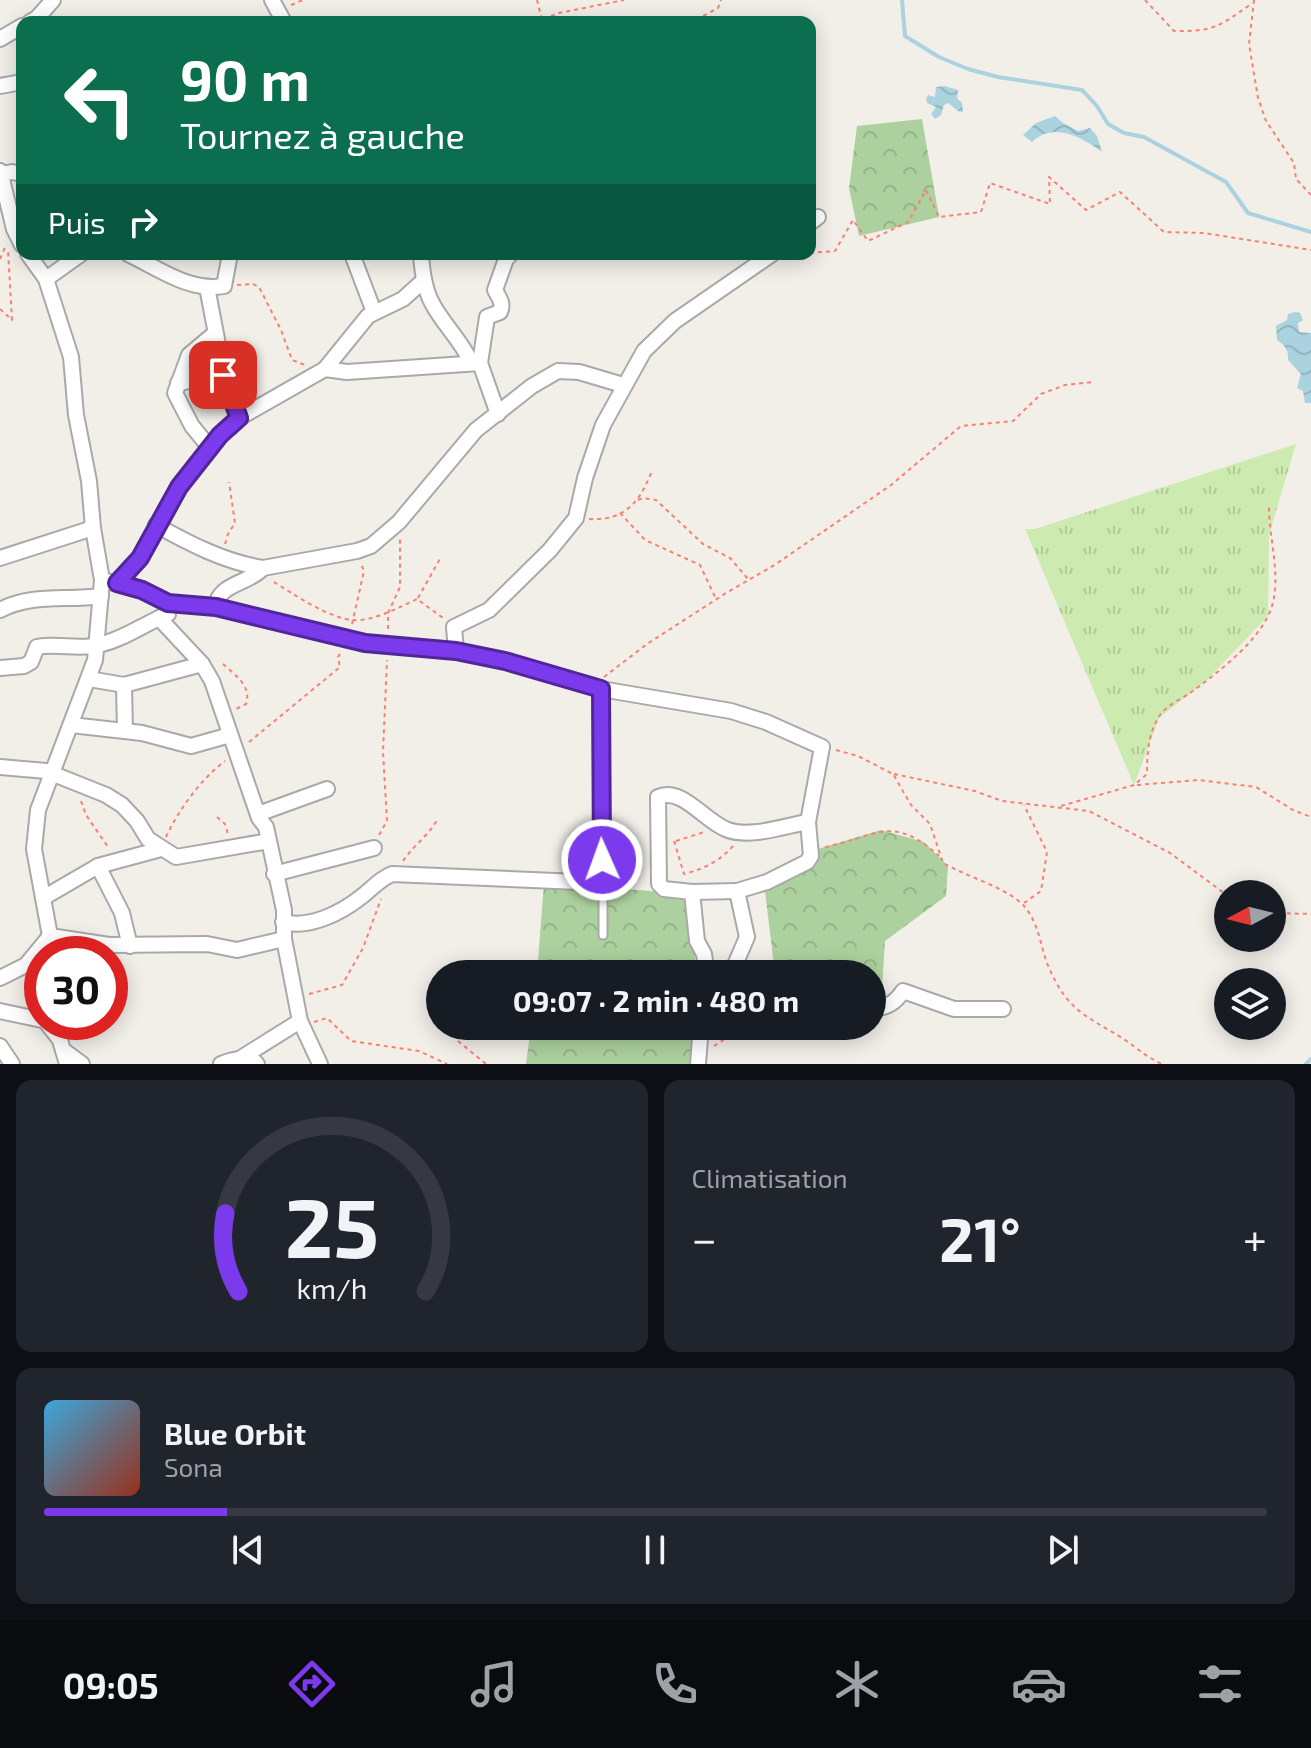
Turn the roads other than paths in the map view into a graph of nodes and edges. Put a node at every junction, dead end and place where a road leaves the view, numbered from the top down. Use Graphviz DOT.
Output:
graph roads {
  1 [pos="53,0"];
  2 [pos="39,16"];
  3 [pos="1,172"];
  4 [pos="15,243"];
  5 [pos="32,260"];
  6 [pos="73,260"];
  7 [pos="139,260"];
  8 [pos="229,260"];
  9 [pos="354,260"];
  10 [pos="421,260"];
  11 [pos="506,260"];
  12 [pos="763,260"];
  13 [pos="46,279"];
  14 [pos="423,281"];
  15 [pos="207,287"];
  16 [pos="374,312"];
  17 [pos="214,334"];
  18 [pos="475,362"];
  19 [pos="325,369"];
  20 [pos="223,375"];
  21 [pos="178,383"];
  22 [pos="623,385"];
  23 [pos="498,414"];
  24 [pos="239,418"];
  25 [pos="210,448"];
  26 [pos="156,525"];
  27 [pos="93,528"];
  28 [pos="0,558"];
  29 [pos="261,570"];
  30 [pos="102,580"];
  31 [pos="117,583"];
  32 [pos="101,596"];
  33 [pos="192,603"];
  34 [pos="216,607"];
  35 [pos="0,610"];
  36 [pos="159,618"];
  37 [pos="97,645"];
  38 [pos="456,651"];
  39 [pos="202,664"];
  40 [pos="0,668"];
  41 [pos="89,679"];
  42 [pos="124,685"];
  43 [pos="601,689"];
  44 [pos="71,725"];
  45 [pos="125,731"];
  46 [pos="230,735"];
  47 [pos="0,767"];
  48 [pos="52,773"];
  49 [pos="327,789"];
  50 [pos="258,814"];
  51 [pos="808,822"];
  52 [pos="269,841"];
  53 [pos="374,848"];
  54 [pos="161,849"];
  55 [pos="98,866"];
  56 [pos="274,874"];
  57 [pos="603,883"];
  58 [pos="737,891"];
  59 [pos="692,892"];
  60 [pos="43,898"];
  61 [pos="283,922"];
  62 [pos="603,935"];
  63 [pos="50,936"];
  64 [pos="284,939"];
  65 [pos="130,946"];
  66 [pos="705,960"];
  67 [pos="737,960"];
  68 [pos="24,966"];
  69 [pos="0,978"];
  70 [pos="886,1006"];
  71 [pos="1003,1009"];
  72 [pos="0,1011"];
  73 [pos="24,1016"];
  74 [pos="301,1023"];
  75 [pos="0,1046"];
  76 [pos="65,1057"];
  77 [pos="241,1058"];
  78 [pos="12,1064"];
  79 [pos="82,1064"];
  80 [pos="221,1064"];
  81 [pos="257,1064"];
  82 [pos="320,1064"];
  1 -- 2 [label="street"];
  3 -- 4 [label="street"];
  5 -- 13 [label="street"];
  6 -- 13 [label="street"];
  7 -- 15 [label="street"];
  8 -- 15 [label="street"];
  9 -- 16 [label="street"];
  10 -- 14 [label="street"];
  11 -- 18 [label="street"];
  12 -- 22 [label="street"];
  13 -- 27 [label="street"];
  14 -- 16 [label="street"];
  14 -- 18 [label="street"];
  15 -- 17 [label="street"];
  16 -- 19 [label="street"];
  17 -- 20 [label="street"];
  17 -- 21 [label="street"];
  18 -- 19 [label="street"];
  18 -- 23 [label="street"];
  19 -- 24 [label="street"];
  20 -- 21 [label="street"];
  20 -- 24 [label="street"];
  21 -- 25 [label="street"];
  22 -- 23 [label="street"];
  22 -- 38 [label="street"];
  23 -- 29 [label="street"];
  24 -- 25 [label="street"];
  25 -- 26 [label="street"];
  26 -- 29 [label="street"];
  26 -- 31 [label="street"];
  27 -- 28 [label="street"];
  27 -- 30 [label="street"];
  29 -- 34 [label="street"];
  30 -- 31 [label="street"];
  30 -- 32 [label="street"];
  31 -- 33 [label="street"];
  32 -- 35 [label="street"];
  32 -- 37 [label="street"];
  33 -- 34 [label="street"];
  33 -- 36 [label="street"];
  34 -- 38 [label="street"];
  36 -- 37 [label="street"];
  36 -- 39 [label="street"];
  37 -- 40 [label="street"];
  37 -- 41 [label="street"];
  38 -- 43 [label="street"];
  39 -- 42 [label="street"];
  39 -- 46 [label="street"];
  41 -- 42 [label="street"];
  41 -- 44 [label="street"];
  42 -- 45 [label="street"];
  43 -- 51 [label="street"];
  43 -- 57 [label="street"];
  44 -- 45 [label="street"];
  44 -- 48 [label="street"];
  45 -- 46 [label="street"];
  46 -- 50 [label="street"];
  47 -- 48 [label="street"];
  48 -- 54 [label="street"];
  48 -- 60 [label="street"];
  49 -- 50 [label="street"];
  50 -- 52 [label="street"];
  51 -- 58 [label="street"];
  51 -- 59 [label="street"];
  52 -- 54 [label="street"];
  52 -- 56 [label="street"];
  53 -- 56 [label="street"];
  54 -- 55 [label="street"];
  55 -- 60 [label="street"];
  55 -- 65 [label="street"];
  56 -- 61 [label="street"];
  57 -- 61 [label="street"];
  57 -- 62 [label="lane"];
  58 -- 59 [label="street"];
  58 -- 67 [label="street"];
  59 -- 66 [label="street"];
  60 -- 63 [label="street"];
  61 -- 64 [label="street"];
  64 -- 65 [label="street"];
  64 -- 74 [label="street"];
  68 -- 69 [label="street"];
  70 -- 71 [label="street"];
  72 -- 73 [label="street"];
  74 -- 77 [label="street"];
  74 -- 82 [label="street"];
  75 -- 78 [label="street"];
  76 -- 79 [label="street"];
  77 -- 80 [label="street"];
  77 -- 81 [label="street"];
}
